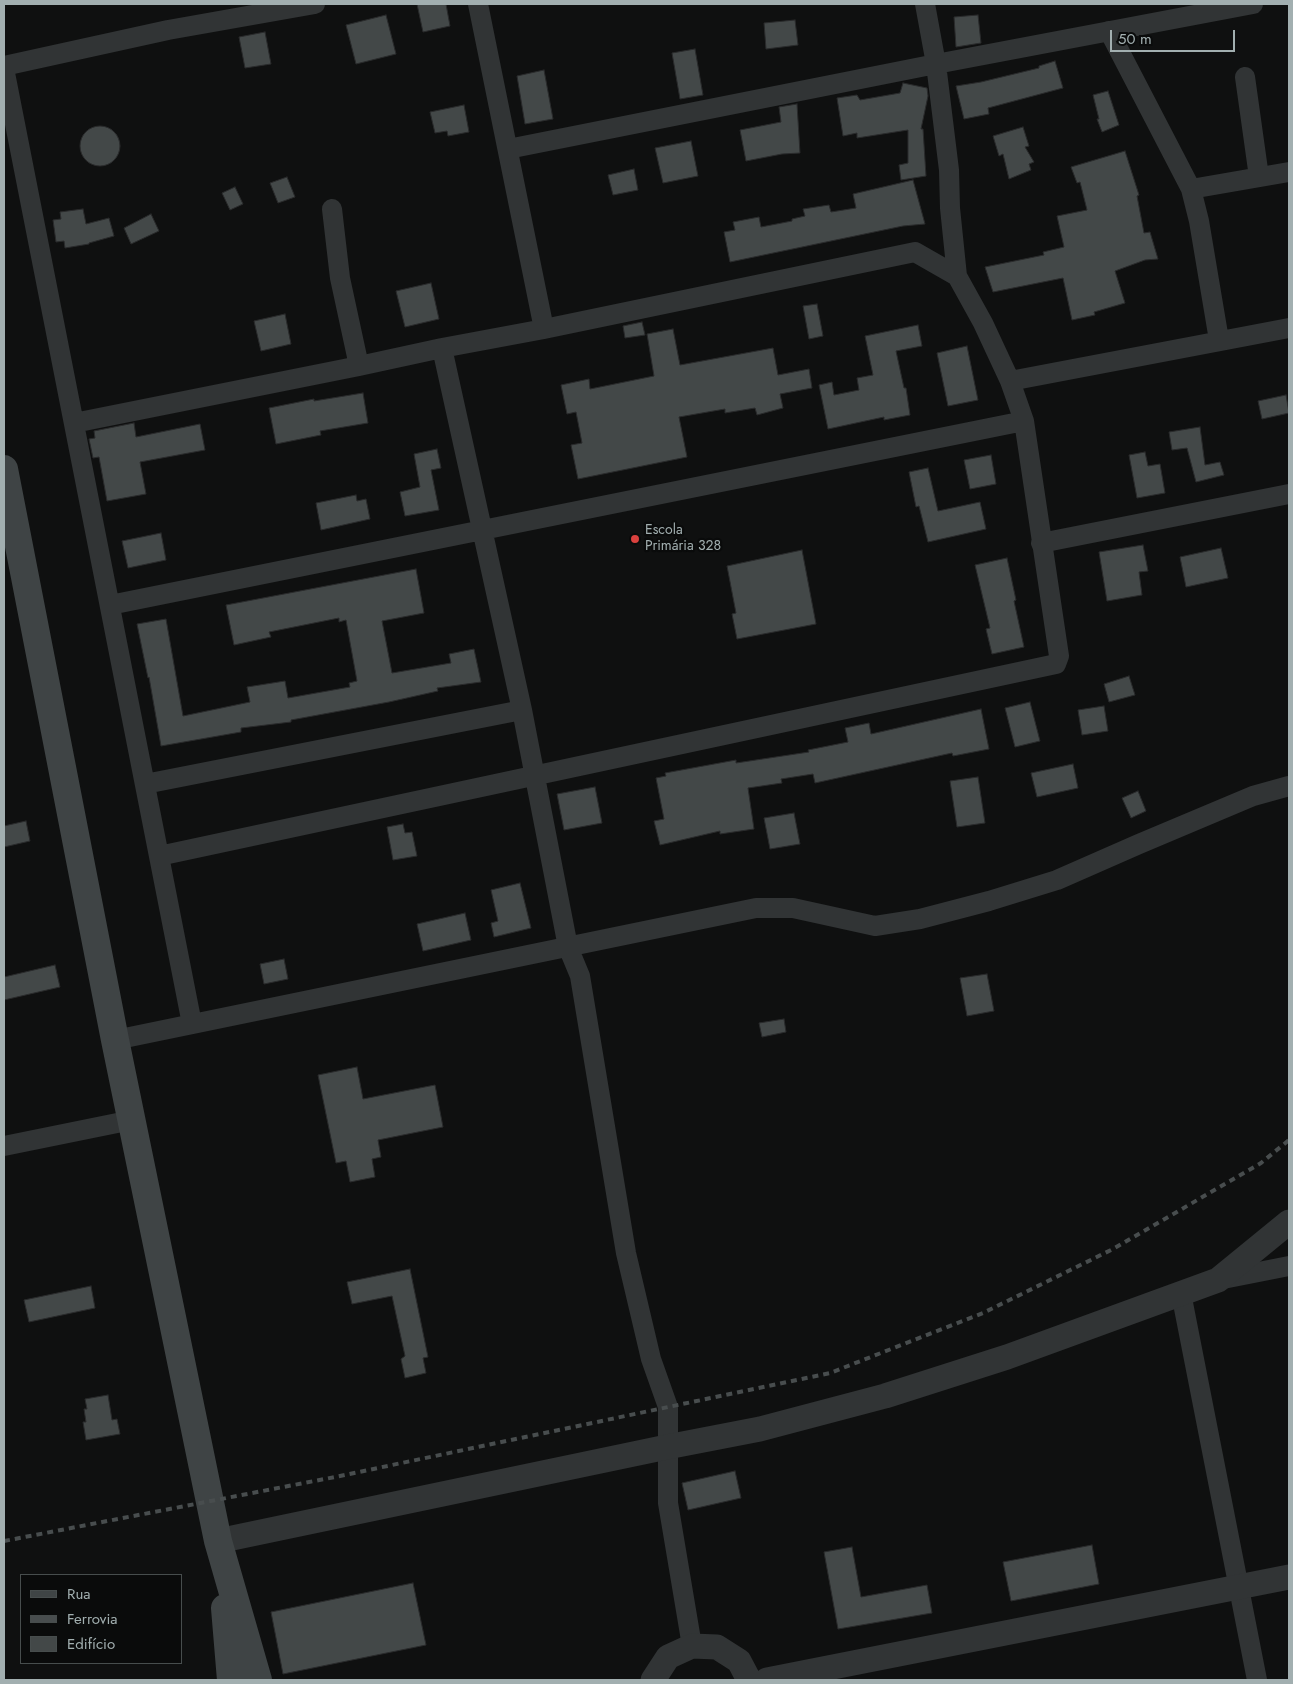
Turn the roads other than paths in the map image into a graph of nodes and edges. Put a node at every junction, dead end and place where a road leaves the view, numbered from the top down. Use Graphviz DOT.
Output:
graph roads {
  1 [pos="316,4"];
  2 [pos="478,4"];
  3 [pos="925,4"];
  4 [pos="1253,4"];
  5 [pos="1109,31"];
  6 [pos="936,64"];
  7 [pos="4,67"];
  8 [pos="1245,77"];
  9 [pos="508,149"];
  10 [pos="1289,172"];
  11 [pos="1259,178"];
  12 [pos="1191,189"];
  13 [pos="332,209"];
  14 [pos="956,276"];
  15 [pos="1289,328"];
  16 [pos="544,329"];
  17 [pos="1219,340"];
  18 [pos="442,348"];
  19 [pos="359,366"];
  20 [pos="1010,381"];
  21 [pos="1024,421"];
  22 [pos="74,422"];
  23 [pos="4,469"];
  24 [pos="1289,494"];
  25 [pos="481,530"];
  26 [pos="1041,543"];
  27 [pos="110,605"];
  28 [pos="522,710"];
  29 [pos="535,776"];
  30 [pos="145,784"];
  31 [pos="1289,786"];
  32 [pos="159,856"];
  33 [pos="568,947"];
  34 [pos="192,1024"];
  35 [pos="116,1040"];
  36 [pos="132,1120"];
  37 [pos="4,1146"];
  38 [pos="1289,1222"];
  39 [pos="1289,1266"];
  40 [pos="1218,1280"];
  41 [pos="1181,1294"];
  42 [pos="667,1447"];
  43 [pos="220,1549"];
  44 [pos="1289,1577"];
  45 [pos="1240,1587"];
  46 [pos="692,1646"];
  47 [pos="253,1679"];
  48 [pos="230,1680"];
  49 [pos="653,1680"];
  50 [pos="750,1680"];
  51 [pos="767,1680"];
  52 [pos="1258,1680"];
  1 -- 7 [label="street"];
  2 -- 9 [label="street"];
  3 -- 6 [label="street"];
  4 -- 5 [label="street"];
  5 -- 6 [label="street"];
  5 -- 12 [label="street"];
  6 -- 9 [label="street"];
  6 -- 14 [label="street"];
  7 -- 22 [label="street"];
  8 -- 11 [label="street"];
  9 -- 16 [label="street"];
  10 -- 11 [label="street"];
  11 -- 12 [label="street"];
  12 -- 17 [label="street"];
  13 -- 19 [label="street"];
  14 -- 16 [label="street"];
  14 -- 20 [label="street"];
  15 -- 17 [label="street"];
  16 -- 18 [label="street"];
  17 -- 20 [label="street"];
  18 -- 19 [label="street"];
  18 -- 25 [label="street"];
  19 -- 22 [label="street"];
  20 -- 21 [label="street"];
  21 -- 25 [label="street"];
  21 -- 26 [label="street"];
  22 -- 27 [label="street"];
  23 -- 35 [label="main road"];
  24 -- 26 [label="street"];
  25 -- 27 [label="street"];
  25 -- 28 [label="street"];
  26 -- 29 [label="street"];
  27 -- 30 [label="street"];
  28 -- 29 [label="street"];
  28 -- 30 [label="street"];
  29 -- 32 [label="street"];
  29 -- 33 [label="street"];
  30 -- 32 [label="street"];
  31 -- 33 [label="street"];
  32 -- 34 [label="street"];
  33 -- 34 [label="street"];
  33 -- 42 [label="street"];
  34 -- 35 [label="street"];
  35 -- 36 [label="main road"];
  36 -- 37 [label="street"];
  36 -- 43 [label="main road"];
  38 -- 40 [label="street"];
  39 -- 40 [label="street"];
  40 -- 41 [label="street"];
  41 -- 42 [label="street"];
  41 -- 45 [label="street"];
  42 -- 43 [label="street"];
  42 -- 46 [label="street"];
  43 -- 47 [label="main road"];
  43 -- 48 [label="main road"];
  44 -- 45 [label="street"];
  45 -- 51 [label="street"];
  45 -- 52 [label="street"];
  46 -- 49 [label="street"];
  46 -- 50 [label="street"];
}
